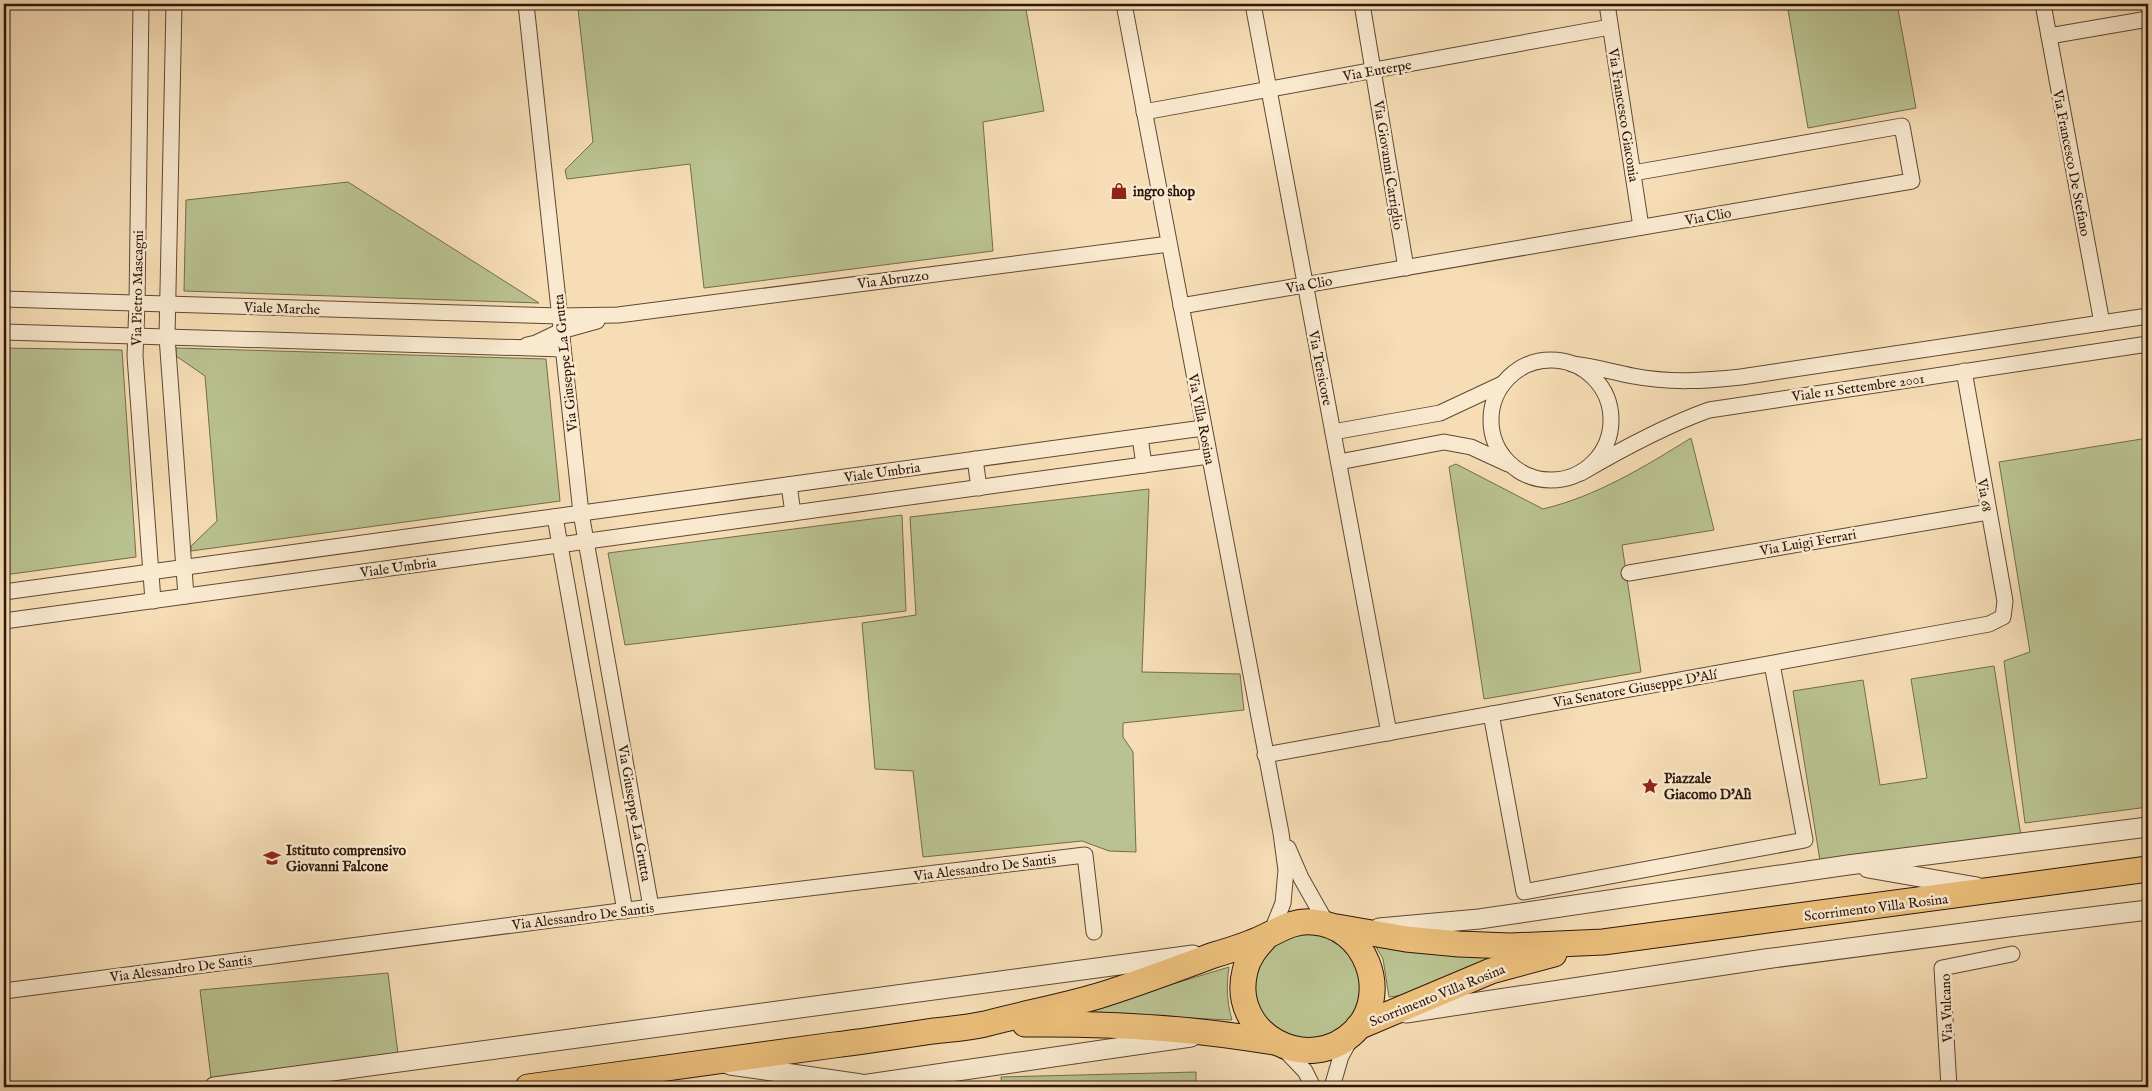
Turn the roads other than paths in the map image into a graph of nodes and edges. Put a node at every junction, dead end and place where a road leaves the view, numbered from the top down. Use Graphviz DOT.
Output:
graph roads {
  1 [pos="141,4"];
  2 [pos="174,4"];
  3 [pos="526,4"];
  4 [pos="1124,4"];
  5 [pos="1253,4"];
  6 [pos="1362,4"];
  7 [pos="1607,4"];
  8 [pos="2043,4"];
  9 [pos="2148,19"];
  10 [pos="1610,27"];
  11 [pos="2049,36"];
  12 [pos="1373,70"];
  13 [pos="1269,90"];
  14 [pos="1144,112"];
  15 [pos="1633,173"];
  16 [pos="1641,227"];
  17 [pos="1169,244"];
  18 [pos="1406,268"];
  19 [pos="1306,285"];
  20 [pos="4,299"];
  21 [pos="137,303"];
  22 [pos="168,304"];
  23 [pos="1181,306"];
  24 [pos="2148,316"];
  25 [pos="560,323"];
  26 [pos="2102,323"];
  27 [pos="4,332"];
  28 [pos="136,336"];
  29 [pos="167,337"];
  30 [pos="2148,344"];
  31 [pos="514,348"];
  32 [pos="563,349"];
  33 [pos="1572,364"];
  34 [pos="1964,371"];
  35 [pos="1502,384"];
  36 [pos="1203,428"];
  37 [pos="1333,432"];
  38 [pos="1140,437"];
  39 [pos="1209,456"];
  40 [pos="975,459"];
  41 [pos="1338,462"];
  42 [pos="1508,464"];
  43 [pos="1144,465"];
  44 [pos="1581,473"];
  45 [pos="789,485"];
  46 [pos="978,488"];
  47 [pos="1988,512"];
  48 [pos="581,513"];
  49 [pos="793,513"];
  50 [pos="555,517"];
  51 [pos="586,542"];
  52 [pos="560,545"];
  53 [pos="184,568"];
  54 [pos="151,572"];
  55 [pos="1629,573"];
  56 [pos="4,592"];
  57 [pos="186,596"];
  58 [pos="153,601"];
  59 [pos="2002,618"];
  60 [pos="4,621"];
  61 [pos="1772,664"];
  62 [pos="1491,714"];
  63 [pos="618,720"];
  64 [pos="592,725"];
  65 [pos="1389,733"];
  66 [pos="1265,755"];
  67 [pos="2148,827"];
  68 [pos="1281,833"];
  69 [pos="1848,865"];
  70 [pos="2148,869"];
  71 [pos="1998,891"];
  72 [pos="652,907"];
  73 [pos="2148,910"];
  74 [pos="625,911"];
  75 [pos="1337,927"];
  76 [pos="1094,932"];
  77 [pos="1269,935"];
  78 [pos="1603,942"];
  79 [pos="1231,950"];
  80 [pos="2012,954"];
  81 [pos="4,991"];
  82 [pos="1385,1016"];
  83 [pos="980,1025"];
  84 [pos="1356,1030"];
  85 [pos="1218,1033"];
  86 [pos="1277,1043"];
  87 [pos="711,1062"];
  88 [pos="868,1084"];
  89 [pos="214,1087"];
  90 [pos="528,1087"];
  91 [pos="848,1087"];
  92 [pos="1313,1087"];
  93 [pos="1332,1087"];
  94 [pos="1949,1087"];
  1 -- 21 [label="street, Via Pietro Mascagni"];
  2 -- 22 [label="street"];
  3 -- 25 [label="street, Via Giuseppe La Grutta"];
  4 -- 14 [label="street, Via Villa Rosina"];
  5 -- 13 [label="street, Via Tersicore"];
  6 -- 12 [label="street, Via Giovanni Carriglio"];
  7 -- 10 [label="street, Via Francesco Giaconia"];
  8 -- 11 [label="street, Via Francesco De Stefano"];
  9 -- 11 [label="street"];
  10 -- 12 [label="street, Via Euterpe"];
  10 -- 15 [label="street, Via Francesco Giaconia"];
  11 -- 26 [label="street, Via Francesco De Stefano"];
  12 -- 13 [label="street, Via Euterpe"];
  12 -- 18 [label="street, Via Giovanni Carriglio"];
  13 -- 14 [label="street, Via Euterpe"];
  13 -- 19 [label="street, Via Tersicore"];
  14 -- 17 [label="street, Via Villa Rosina"];
  15 -- 16 [label="street, Via Francesco Giaconia"];
  15 -- 16 [label="street, Via Clio"];
  16 -- 18 [label="street, Via Clio"];
  17 -- 23 [label="street, Via Villa Rosina"];
  17 -- 25 [label="street, Via Abruzzo"];
  18 -- 19 [label="street, Via Clio"];
  19 -- 23 [label="street, Via Clio"];
  19 -- 37 [label="street, Via Tersicore"];
  20 -- 21 [label="street, Viale Marche"];
  21 -- 22 [label="street, Viale Marche"];
  21 -- 28 [label="street, Via Pietro Mascagni"];
  22 -- 25 [label="street, Viale Marche"];
  22 -- 29 [label="street"];
  23 -- 36 [label="street, Via Villa Rosina"];
  24 -- 26 [label="street, Viale 11 Settembre 2001"];
  25 -- 31 [label="street"];
  25 -- 32 [label="street, Via Giuseppe La Grutta"];
  26 -- 33 [label="street, Viale 11 Settembre 2001"];
  27 -- 28 [label="street"];
  28 -- 29 [label="street"];
  28 -- 54 [label="street, Via Pietro Mascagni"];
  29 -- 31 [label="street"];
  29 -- 53 [label="street"];
  30 -- 34 [label="street, Viale 11 Settembre 2001"];
  31 -- 32 [label="street"];
  32 -- 48 [label="street, Via Giuseppe La Grutta"];
  33 -- 35 [label="street"];
  33 -- 44 [label="street"];
  34 -- 44 [label="street, Viale 11 Settembre 2001"];
  34 -- 47 [label="street, Via 68"];
  35 -- 37 [label="street"];
  35 -- 42 [label="street"];
  36 -- 38 [label="street, Viale Umbria"];
  36 -- 39 [label="street, Via Villa Rosina"];
  37 -- 41 [label="street, Via Tersicore"];
  38 -- 40 [label="street, Viale Umbria"];
  38 -- 43 [label="street"];
  39 -- 43 [label="street, Viale Umbria"];
  39 -- 66 [label="street, Via Villa Rosina"];
  40 -- 45 [label="street, Viale Umbria"];
  40 -- 46 [label="street"];
  41 -- 42 [label="street"];
  41 -- 65 [label="street, Via Tersicore"];
  42 -- 44 [label="street"];
  43 -- 46 [label="street, Viale Umbria"];
  45 -- 48 [label="street, Viale Umbria"];
  45 -- 49 [label="street"];
  46 -- 49 [label="street, Viale Umbria"];
  47 -- 55 [label="street, Via Luigi Ferrari"];
  47 -- 59 [label="street, Via 68"];
  48 -- 50 [label="street, Viale Umbria"];
  48 -- 51 [label="street, Via Giuseppe La Grutta"];
  49 -- 51 [label="street, Viale Umbria"];
  50 -- 52 [label="street, Via Giuseppe La Grutta"];
  50 -- 53 [label="street, Viale Umbria"];
  51 -- 52 [label="street, Viale Umbria"];
  51 -- 63 [label="street, Via Giuseppe La Grutta"];
  52 -- 57 [label="street, Viale Umbria"];
  52 -- 64 [label="street, Via Giuseppe La Grutta"];
  53 -- 54 [label="street, Viale Umbria"];
  53 -- 57 [label="street"];
  54 -- 56 [label="street, Viale Umbria"];
  54 -- 58 [label="street, Via Pietro Mascagni"];
  57 -- 58 [label="street, Viale Umbria"];
  58 -- 60 [label="street, Viale Umbria"];
  59 -- 61 [label="street, Via Senatore Giuseppe D'Alí"];
  61 -- 62 [label="street, Via Senatore Giuseppe D'Alí"];
  61 -- 62 [label="street"];
  62 -- 65 [label="street, Via Senatore Giuseppe D'Alí"];
  63 -- 64 [label="street"];
  63 -- 72 [label="street, Via Giuseppe La Grutta"];
  64 -- 74 [label="street, Via Giuseppe La Grutta"];
  65 -- 66 [label="street, Via Senatore Giuseppe D'Alí"];
  66 -- 68 [label="street, Via Villa Rosina"];
  67 -- 69 [label="street"];
  68 -- 75 [label="street, Via Villa Rosina"];
  68 -- 77 [label="street, Via Villa Rosina"];
  69 -- 71 [label="street"];
  69 -- 75 [label="street"];
  70 -- 71 [label="main road, Scorrimento Villa Rosina"];
  71 -- 78 [label="main road, Scorrimento Villa Rosina"];
  72 -- 74 [label="street, Via Alessandro De Santis"];
  72 -- 76 [label="street, Via Alessandro De Santis"];
  73 -- 82 [label="street"];
  74 -- 81 [label="street, Via Alessandro De Santis"];
  75 -- 77 [label="main road"];
  75 -- 78 [label="main road, Scorrimento Villa Rosina"];
  75 -- 84 [label="main road"];
  77 -- 79 [label="main road"];
  77 -- 86 [label="main road"];
  78 -- 82 [label="main road, Scorrimento Villa Rosina"];
  79 -- 83 [label="main road"];
  79 -- 89 [label="street"];
  80 -- 94 [label="street, Via Vulcano"];
  82 -- 84 [label="main road, Scorrimento Villa Rosina"];
  83 -- 85 [label="main road"];
  83 -- 87 [label="main road"];
  84 -- 86 [label="main road"];
  84 -- 93 [label="street"];
  85 -- 86 [label="main road"];
  85 -- 88 [label="street"];
  86 -- 92 [label="street"];
  87 -- 88 [label="street"];
  87 -- 90 [label="main road"];
  88 -- 91 [label="street"];
}
